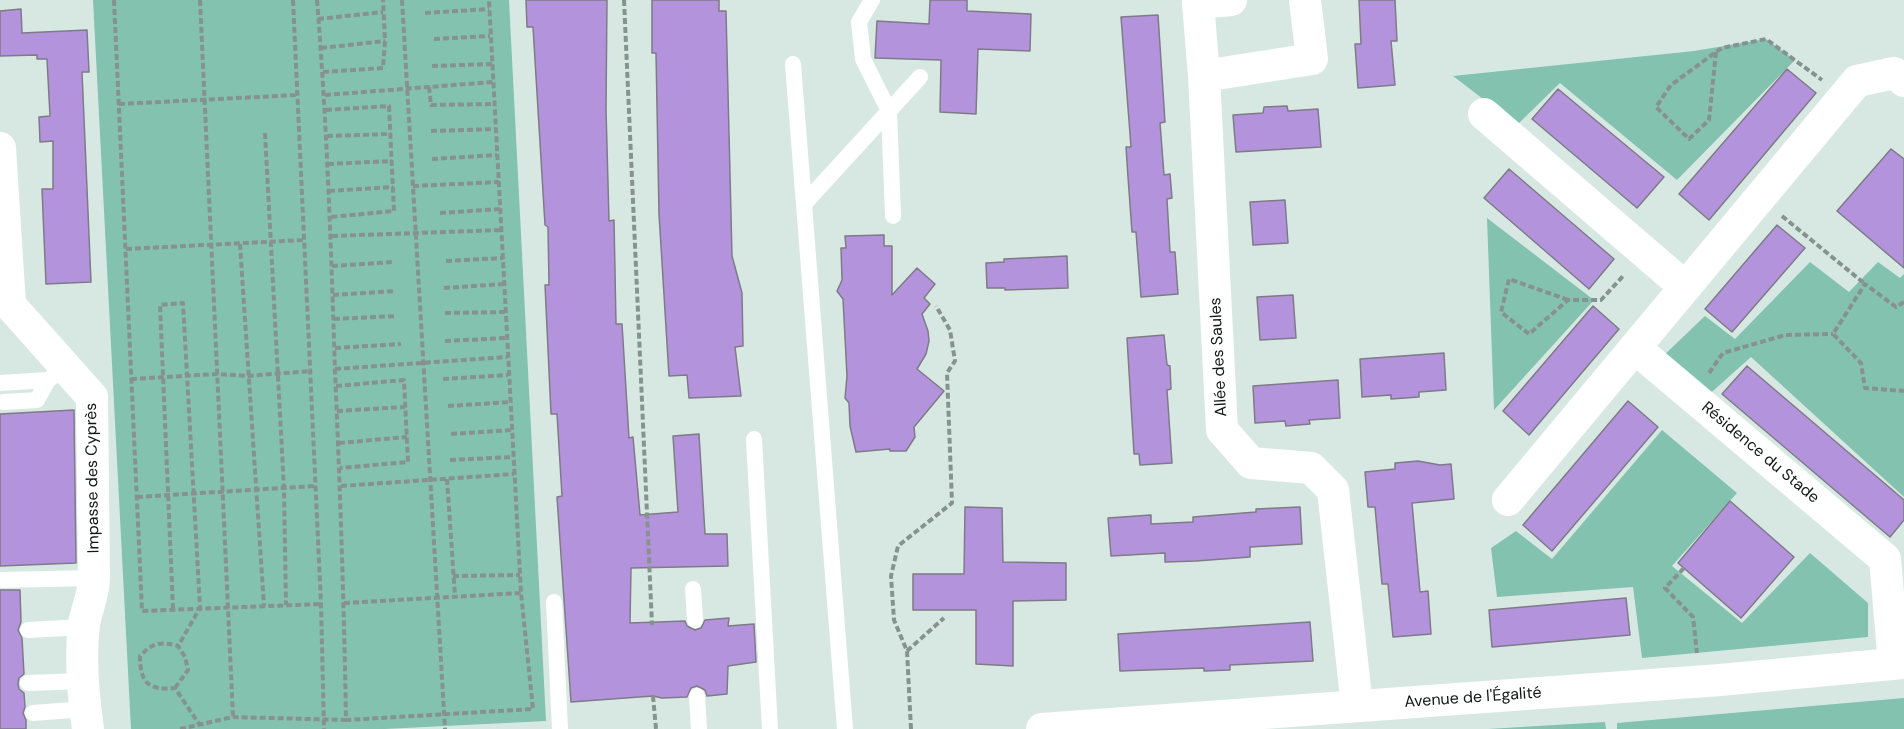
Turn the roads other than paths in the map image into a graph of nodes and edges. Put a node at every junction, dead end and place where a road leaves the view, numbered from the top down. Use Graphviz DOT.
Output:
graph roads {
  1 [pos="872,0"];
  2 [pos="1231,0"];
  3 [pos="1305,0"];
  4 [pos="793,64"];
  5 [pos="1204,76"];
  6 [pos="920,77"];
  7 [pos="1904,81"];
  8 [pos="889,111"];
  9 [pos="1484,114"];
  10 [pos="0,148"];
  11 [pos="804,204"];
  12 [pos="893,216"];
  13 [pos="1685,287"];
  14 [pos="1635,348"];
  15 [pos="57,374"];
  16 [pos="0,383"];
  17 [pos="4,402"];
  18 [pos="754,439"];
  19 [pos="1508,500"];
  20 [pos="1895,558"];
  21 [pos="94,578"];
  22 [pos="0,580"];
  23 [pos="693,590"];
  24 [pos="554,602"];
  25 [pos="695,620"];
  26 [pos="84,627"];
  27 [pos="28,630"];
  28 [pos="1899,664"];
  29 [pos="28,683"];
  30 [pos="697,696"];
  31 [pos="86,706"];
  32 [pos="1357,706"];
  33 [pos="33,712"];
  34 [pos="560,729"];
  35 [pos="699,729"];
  36 [pos="770,729"];
  37 [pos="845,729"];
  38 [pos="1042,729"];
  1 -- 8 [label="lane"];
  2 -- 5 [label="street, Allée des Saules"];
  3 -- 5 [label="street"];
  4 -- 11 [label="lane"];
  5 -- 32 [label="street, Allée des Saules"];
  6 -- 8 [label="lane"];
  7 -- 13 [label="street"];
  8 -- 11 [label="lane"];
  8 -- 12 [label="lane"];
  9 -- 13 [label="street"];
  10 -- 15 [label="street, Impasse des Cyprès"];
  11 -- 37 [label="lane"];
  13 -- 14 [label="street"];
  14 -- 19 [label="street"];
  14 -- 20 [label="street, Résidence du Stade"];
  15 -- 16 [label="lane"];
  15 -- 17 [label="lane"];
  15 -- 21 [label="street, Impasse des Cyprès"];
  18 -- 36 [label="lane"];
  20 -- 28 [label="street, Résidence du Stade"];
  21 -- 22 [label="lane"];
  21 -- 26 [label="street, Impasse des Cyprès"];
  23 -- 25 [label="lane"];
  24 -- 34 [label="lane"];
  26 -- 27 [label="lane"];
  26 -- 31 [label="street, Impasse des Cyprès"];
  28 -- 32 [label="street, Avenue de l'Égalité"];
  29 -- 31 [label="lane"];
  30 -- 35 [label="lane"];
  31 -- 33 [label="lane"];
  32 -- 38 [label="street, Avenue de l'Égalité"];
}
